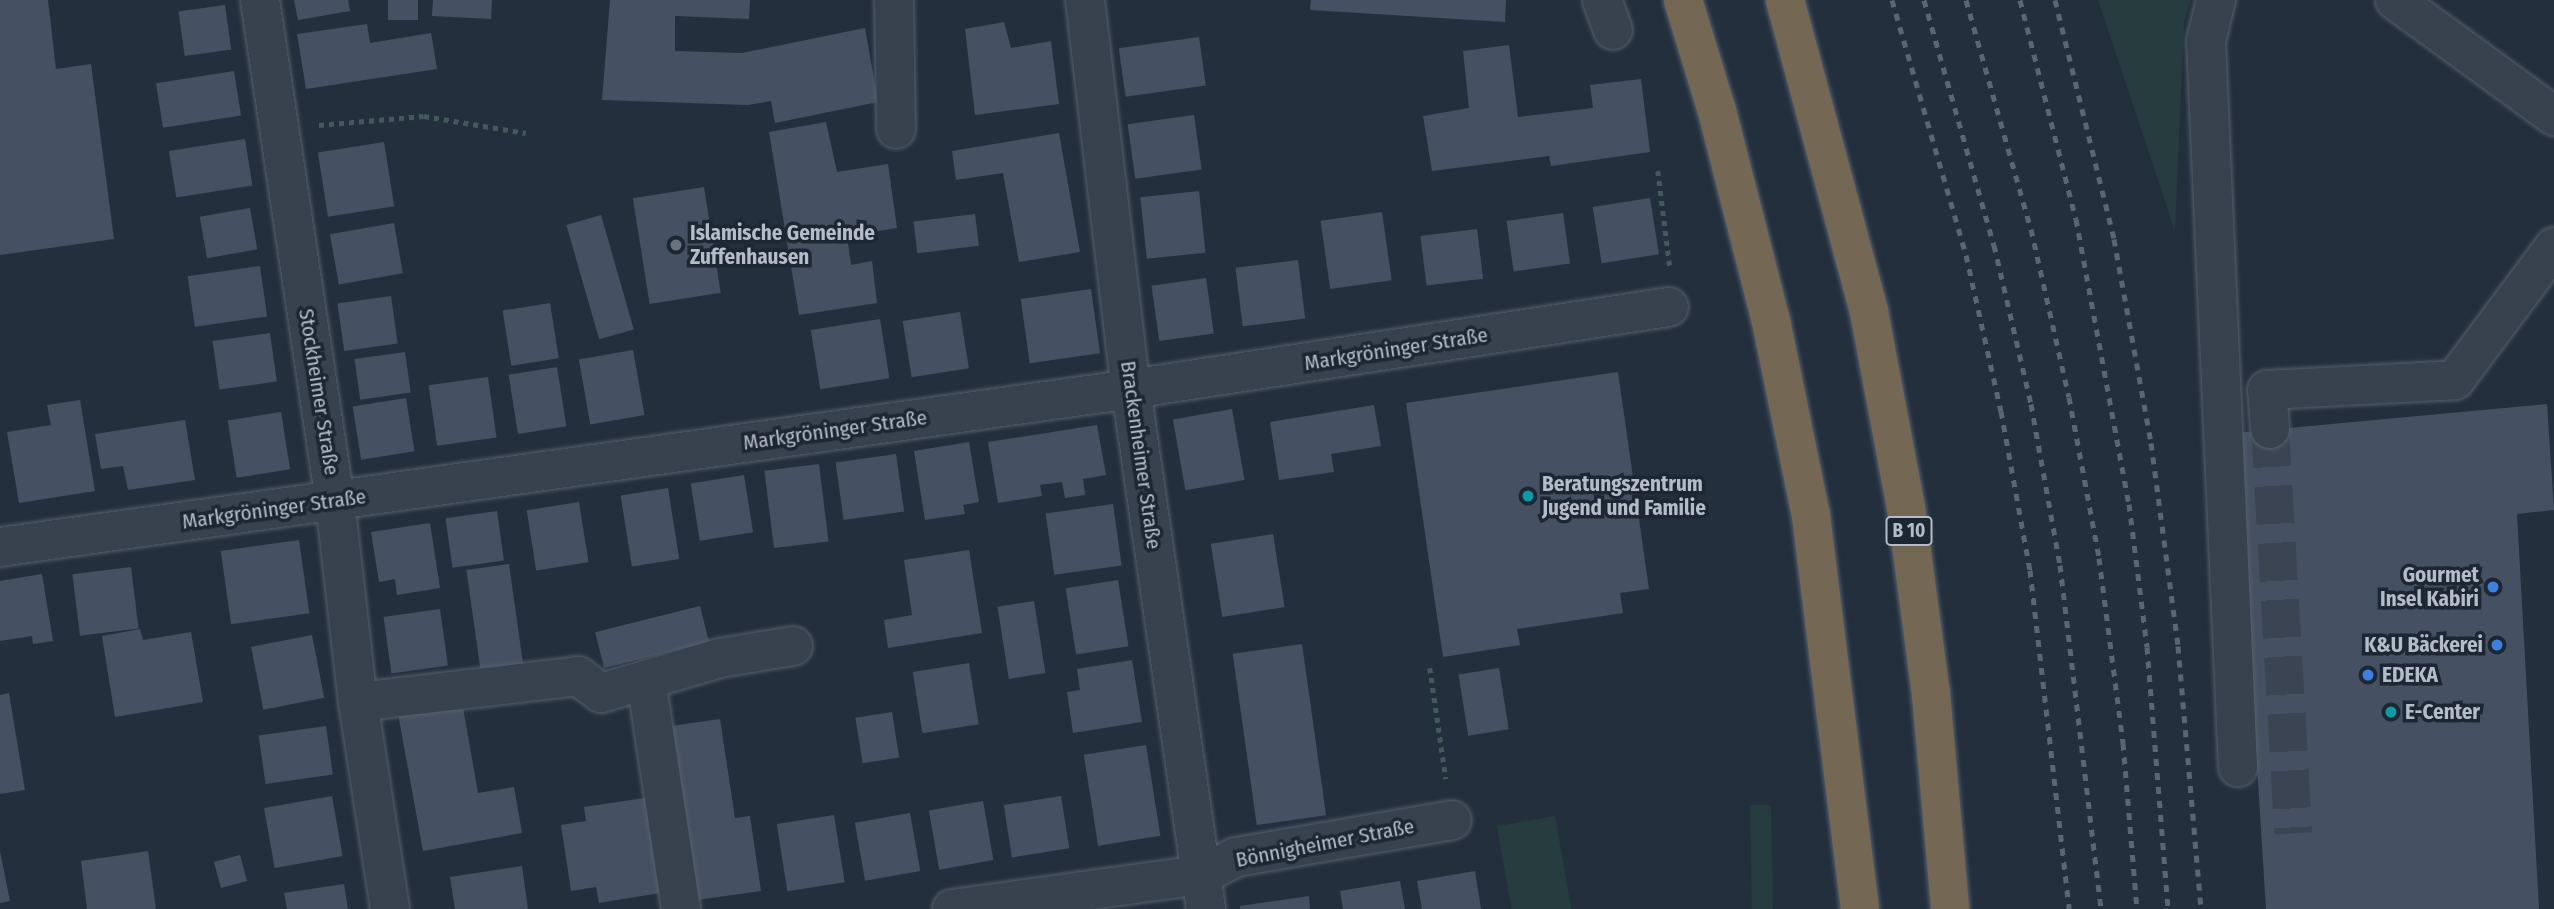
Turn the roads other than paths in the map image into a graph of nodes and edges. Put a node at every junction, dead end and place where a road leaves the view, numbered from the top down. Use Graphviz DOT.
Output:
graph roads {
  1 [pos="260,0"];
  2 [pos="894,0"];
  3 [pos="1085,0"];
  4 [pos="1683,0"];
  5 [pos="1785,0"];
  6 [pos="2216,0"];
  7 [pos="2395,0"];
  8 [pos="2554,116"];
  9 [pos="896,129"];
  10 [pos="2554,247"];
  11 [pos="1669,307"];
  12 [pos="1131,389"];
  13 [pos="2270,429"];
  14 [pos="335,501"];
  15 [pos="0,547"];
  16 [pos="793,646"];
  17 [pos="646,680"];
  18 [pos="358,702"];
  19 [pos="2238,767"];
  20 [pos="1452,820"];
  21 [pos="1848,829"];
  22 [pos="1204,892"];
  23 [pos="390,909"];
  24 [pos="681,909"];
  25 [pos="952,909"];
  26 [pos="1835,909"];
  27 [pos="1860,909"];
  28 [pos="1950,909"];
  1 -- 14 [label="street, Stockheimer Straße"];
  2 -- 9 [label="street"];
  3 -- 12 [label="street, Brackenheimer Straße"];
  4 -- 21 [label="highway"];
  5 -- 28 [label="highway, B 10"];
  6 -- 19 [label="street"];
  7 -- 8 [label="street"];
  10 -- 13 [label="street"];
  11 -- 12 [label="street, Markgröninger Straße"];
  12 -- 14 [label="street, Markgröninger Straße"];
  12 -- 22 [label="street, Brackenheimer Straße"];
  14 -- 15 [label="street, Markgröninger Straße"];
  14 -- 18 [label="street, Stockheimer Straße"];
  16 -- 17 [label="street"];
  17 -- 18 [label="street"];
  17 -- 24 [label="street"];
  18 -- 23 [label="street, Stockheimer Straße"];
  20 -- 22 [label="street, Bönnigheimer Straße"];
  21 -- 26 [label="highway"];
  21 -- 27 [label="highway"];
  22 -- 25 [label="street, Bönnigheimer Straße"];
}
